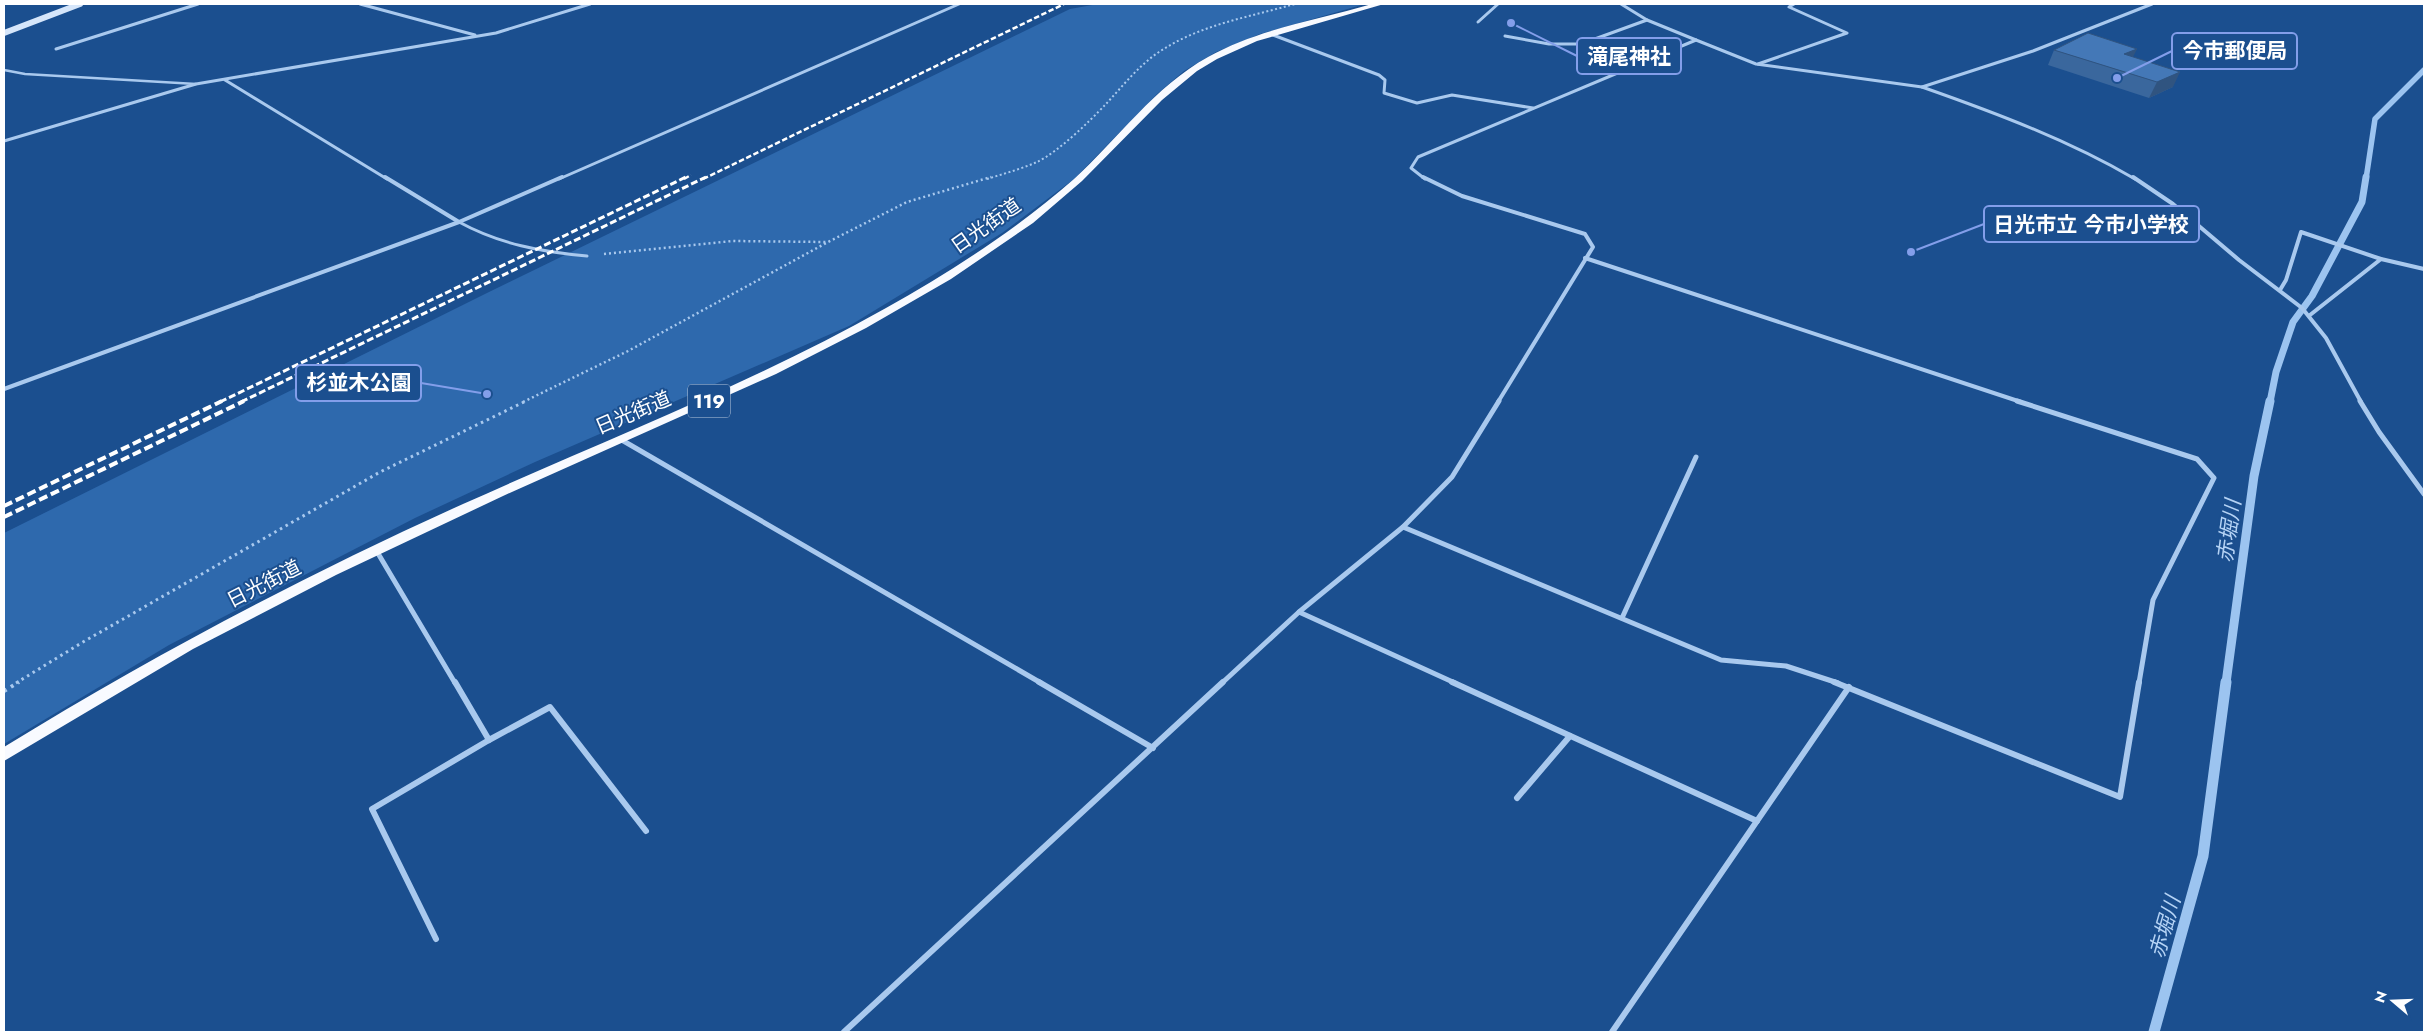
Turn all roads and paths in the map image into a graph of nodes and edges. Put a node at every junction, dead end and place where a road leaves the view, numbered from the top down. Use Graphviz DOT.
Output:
graph roads {
  1 [pos="80,4"];
  2 [pos="198,4"];
  3 [pos="360,4"];
  4 [pos="590,4"];
  5 [pos="959,4"];
  6 [pos="1295,4"];
  7 [pos="1380,4"];
  8 [pos="1498,4"];
  9 [pos="1621,4"];
  10 [pos="1794,4"];
  11 [pos="2152,4"];
  12 [pos="1647,20"];
  13 [pos="1478,22"];
  14 [pos="4,33"];
  15 [pos="1273,35"];
  16 [pos="478,36"];
  17 [pos="1505,36"];
  18 [pos="1696,40"];
  19 [pos="56,49"];
  20 [pos="1756,64"];
  21 [pos="4,70"];
  22 [pos="225,79"];
  23 [pos="196,84"];
  24 [pos="1922,87"];
  25 [pos="1534,108"];
  26 [pos="4,140"];
  27 [pos="459,222"];
  28 [pos="828,242"];
  29 [pos="587,256"];
  30 [pos="1585,258"];
  31 [pos="2381,259"];
  32 [pos="2424,269"];
  33 [pos="2280,290"];
  34 [pos="2310,315"];
  35 [pos="4,389"];
  36 [pos="620,439"];
  37 [pos="1696,457"];
  38 [pos="2424,494"];
  39 [pos="1403,527"];
  40 [pos="376,549"];
  41 [pos="1298,612"];
  42 [pos="1622,618"];
  43 [pos="1850,687"];
  44 [pos="4,691"];
  45 [pos="1570,736"];
  46 [pos="489,740"];
  47 [pos="1153,748"];
  48 [pos="4,755"];
  49 [pos="1517,798"];
  50 [pos="1757,821"];
  51 [pos="646,831"];
  52 [pos="436,939"];
  53 [pos="844,1032"];
  54 [pos="1612,1032"];
  1 -- 14 [label="main road"];
  2 -- 19 [label="street"];
  3 -- 16 [label="street"];
  4 -- 16 [label="street"];
  5 -- 27 [label="street"];
  6 -- 28 [label="path"];
  7 -- 15 [label="highway, 日光街道 / 119"];
  8 -- 13 [label="street"];
  9 -- 12 [label="street"];
  10 -- 20 [label="street"];
  11 -- 24 [label="street"];
  12 -- 17 [label="street"];
  12 -- 18 [label="street"];
  15 -- 25 [label="street"];
  15 -- 36 [label="highway, 日光街道 / 119"];
  16 -- 22 [label="street"];
  18 -- 20 [label="street"];
  18 -- 25 [label="street"];
  20 -- 24 [label="street"];
  21 -- 23 [label="lane"];
  22 -- 23 [label="street"];
  22 -- 27 [label="street"];
  23 -- 26 [label="street"];
  24 -- 33 [label="street"];
  25 -- 30 [label="street"];
  27 -- 29 [label="lane"];
  27 -- 35 [label="street"];
  28 -- 29 [label="path"];
  28 -- 44 [label="path"];
  30 -- 39 [label="street"];
  30 -- 43 [label="street"];
  31 -- 32 [label="street"];
  31 -- 33 [label="street"];
  31 -- 34 [label="street"];
  33 -- 34 [label="street"];
  34 -- 38 [label="street"];
  36 -- 40 [label="highway, 日光街道 / 119"];
  36 -- 47 [label="street"];
  37 -- 42 [label="street"];
  39 -- 41 [label="street"];
  39 -- 42 [label="street"];
  40 -- 46 [label="street"];
  40 -- 48 [label="highway, 日光街道 / 119"];
  41 -- 45 [label="street"];
  41 -- 47 [label="street"];
  42 -- 43 [label="street"];
  43 -- 50 [label="street"];
  45 -- 49 [label="street"];
  45 -- 50 [label="street"];
  46 -- 51 [label="street"];
  46 -- 52 [label="street"];
  47 -- 53 [label="street"];
  50 -- 54 [label="street"];
}
